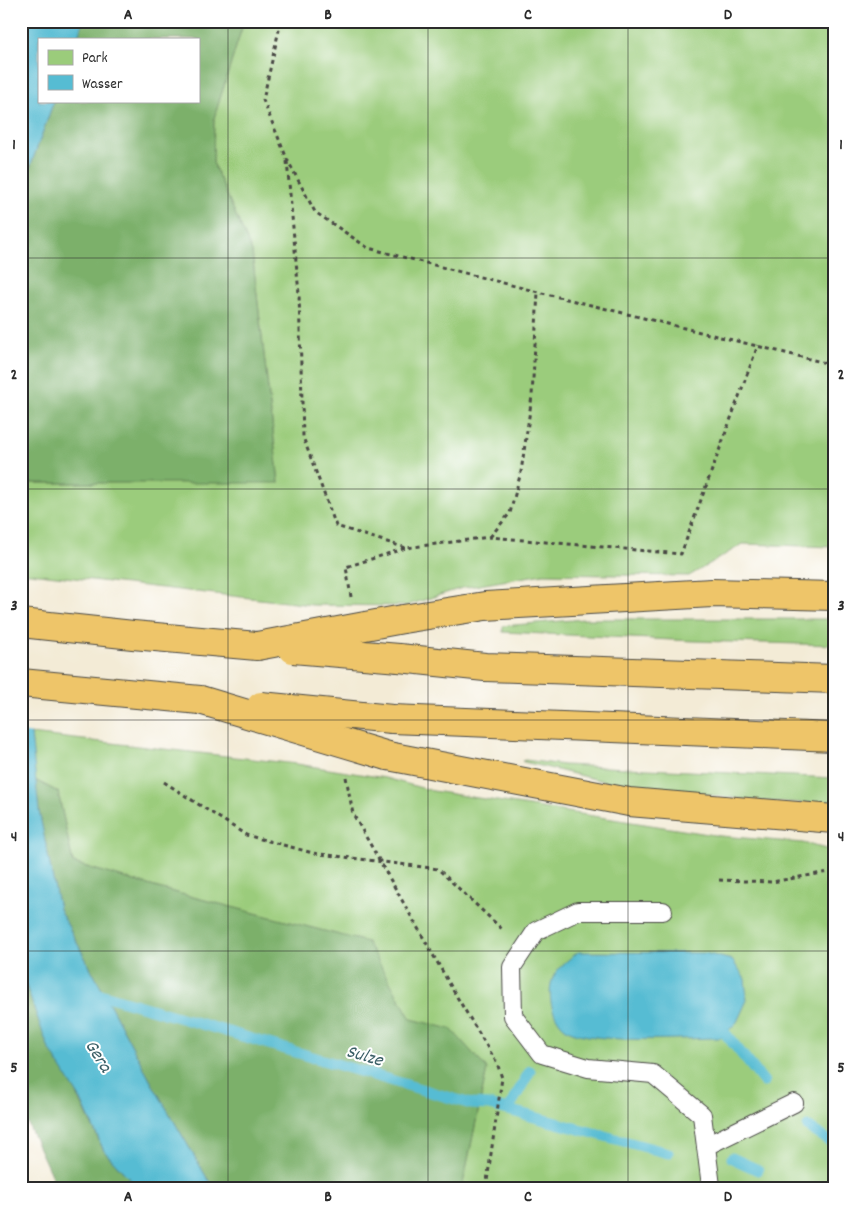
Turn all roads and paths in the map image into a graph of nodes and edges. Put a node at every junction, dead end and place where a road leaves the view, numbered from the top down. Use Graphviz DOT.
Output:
graph roads {
  1 [pos="281,21"];
  2 [pos="287,159"];
  3 [pos="538,292"];
  4 [pos="758,346"];
  5 [pos="834,365"];
  6 [pos="490,537"];
  7 [pos="406,548"];
  8 [pos="834,596"];
  9 [pos="352,601"];
  10 [pos="21,622"];
  11 [pos="257,646"];
  12 [pos="834,679"];
  13 [pos="21,683"];
  14 [pos="200,700"];
  15 [pos="834,737"];
  16 [pos="345,775"];
  17 [pos="164,782"];
  18 [pos="834,819"];
  19 [pos="380,863"];
  20 [pos="834,871"];
  21 [pos="719,880"];
  22 [pos="663,911"];
  23 [pos="524,949"];
  24 [pos="794,1103"];
  25 [pos="706,1146"];
  26 [pos="486,1188"];
  27 [pos="712,1188"];
  1 -- 2 [label="path"];
  2 -- 3 [label="path"];
  2 -- 7 [label="path"];
  3 -- 4 [label="path"];
  3 -- 6 [label="path"];
  4 -- 5 [label="path"];
  4 -- 6 [label="path"];
  6 -- 7 [label="path"];
  7 -- 9 [label="path"];
  8 -- 11 [label="highway, bridge"];
  10 -- 11 [label="highway"];
  11 -- 12 [label="highway, bridge"];
  13 -- 14 [label="highway"];
  14 -- 15 [label="highway, bridge"];
  14 -- 18 [label="highway, bridge"];
  16 -- 19 [label="path"];
  17 -- 19 [label="path"];
  19 -- 23 [label="path"];
  19 -- 26 [label="path"];
  20 -- 21 [label="path"];
  22 -- 23 [label="lane"];
  23 -- 25 [label="lane"];
  24 -- 25 [label="lane"];
  25 -- 27 [label="lane"];
}
